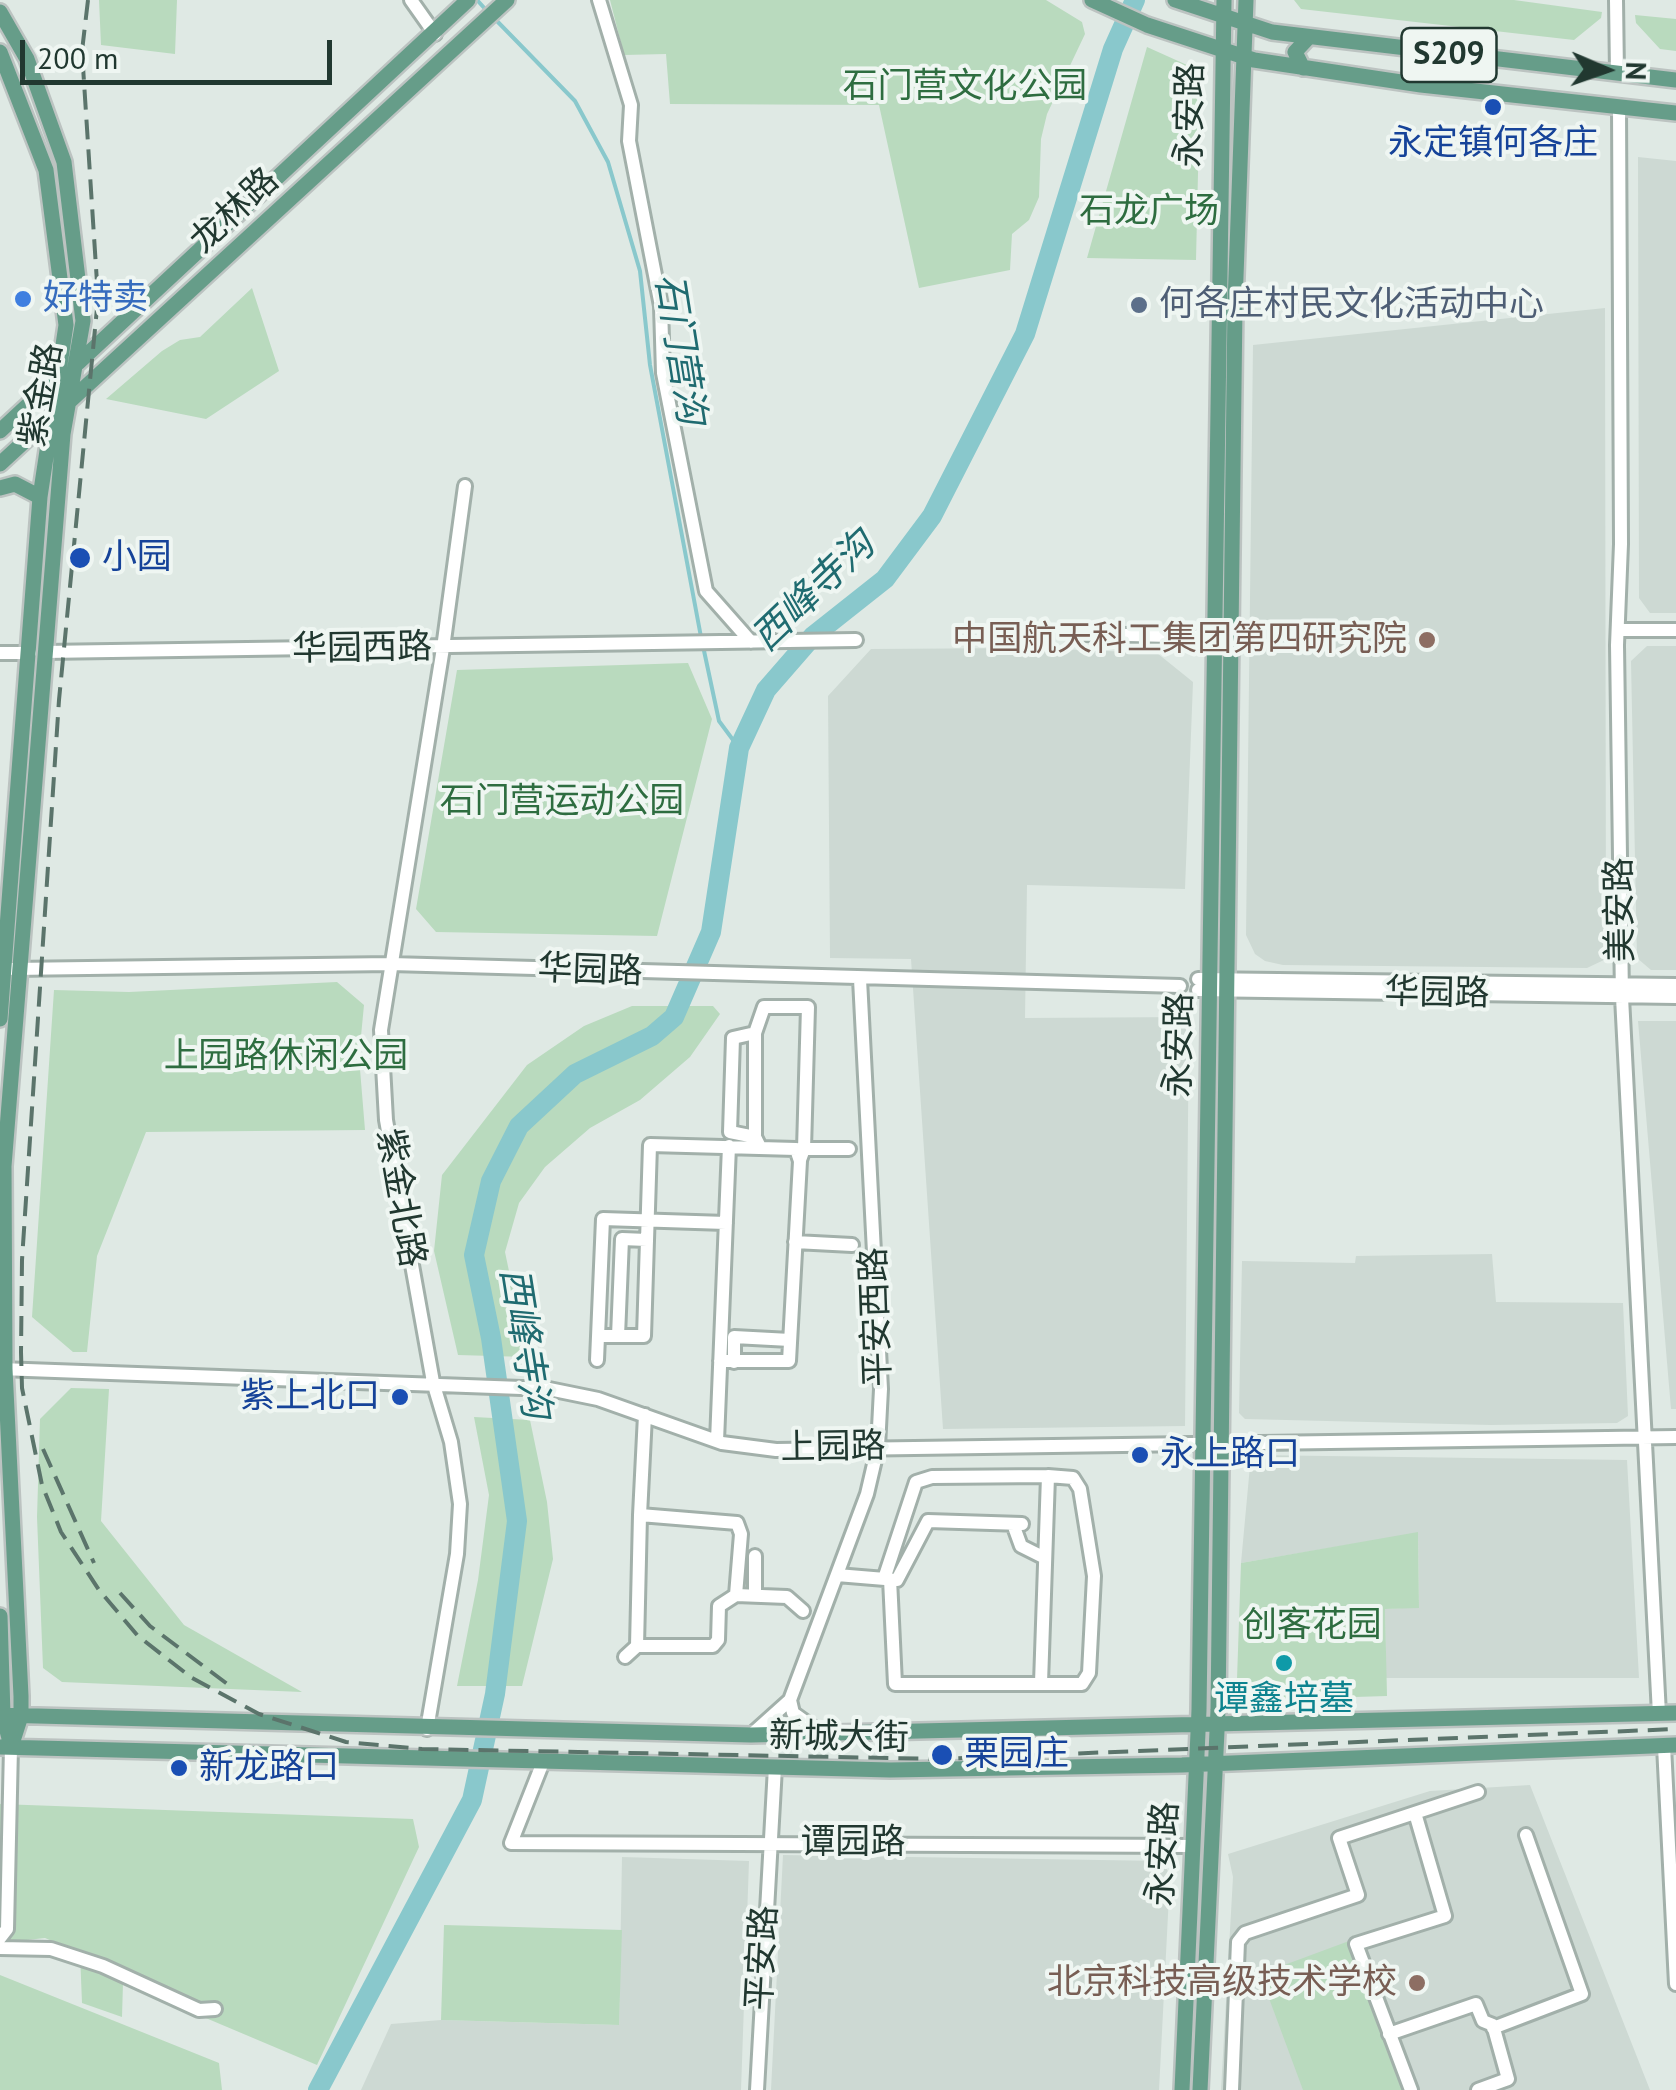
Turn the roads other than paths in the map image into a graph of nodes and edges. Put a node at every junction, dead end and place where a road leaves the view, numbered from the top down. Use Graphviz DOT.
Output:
graph roads {
  1 [pos="411,0"];
  2 [pos="507,0"];
  3 [pos="599,0"];
  4 [pos="1092,0"];
  5 [pos="1165,0"];
  6 [pos="1175,0"];
  7 [pos="1224,0"];
  8 [pos="1246,0"];
  9 [pos="1616,0"];
  10 [pos="463,4"];
  11 [pos="0,12"];
  12 [pos="1223,18"];
  13 [pos="1244,24"];
  14 [pos="1149,26"];
  15 [pos="435,34"];
  16 [pos="1308,37"];
  17 [pos="0,52"];
  18 [pos="1222,52"];
  19 [pos="1242,57"];
  20 [pos="1303,68"];
  21 [pos="1617,73"];
  22 [pos="1676,80"];
  23 [pos="1619,106"];
  24 [pos="1676,113"];
  25 [pos="79,362"];
  26 [pos="55,380"];
  27 [pos="70,402"];
  28 [pos="49,418"];
  29 [pos="0,431"];
  30 [pos="0,464"];
  31 [pos="465,486"];
  32 [pos="0,488"];
  33 [pos="40,496"];
  34 [pos="1619,630"];
  35 [pos="1676,630"];
  36 [pos="1085,634"];
  37 [pos="1215,638"];
  38 [pos="856,640"];
  39 [pos="751,642"];
  40 [pos="444,648"];
  41 [pos="37,652"];
  42 [pos="0,653"];
  43 [pos="391,964"];
  44 [pos="8,969"];
  45 [pos="860,979"];
  46 [pos="1212,985"];
  47 [pos="1676,985"];
  48 [pos="1180,986"];
  49 [pos="1622,990"];
  50 [pos="1676,997"];
  51 [pos="0,1020"];
  52 [pos="755,1034"];
  53 [pos="757,1142"];
  54 [pos="729,1146"];
  55 [pos="849,1149"];
  56 [pos="802,1155"];
  57 [pos="648,1220"];
  58 [pos="726,1223"];
  59 [pos="647,1240"];
  60 [pos="796,1242"];
  61 [pos="852,1246"];
  62 [pos="598,1336"];
  63 [pos="618,1336"];
  64 [pos="790,1340"];
  65 [pos="597,1360"];
  66 [pos="727,1361"];
  67 [pos="2,1369"];
  68 [pos="433,1382"];
  69 [pos="644,1416"];
  70 [pos="1645,1438"];
  71 [pos="1676,1438"];
  72 [pos="717,1441"];
  73 [pos="1204,1442"];
  74 [pos="1223,1442"];
  75 [pos="878,1447"];
  76 [pos="1048,1476"];
  77 [pos="640,1516"];
  78 [pos="755,1556"];
  79 [pos="1044,1557"];
  80 [pos="836,1575"];
  81 [pos="887,1579"];
  82 [pos="755,1594"];
  83 [pos="736,1595"];
  84 [pos="803,1611"];
  85 [pos="0,1616"];
  86 [pos="637,1646"];
  87 [pos="625,1656"];
  88 [pos="1040,1683"];
  89 [pos="790,1700"];
  90 [pos="1,1714"];
  91 [pos="1668,1714"];
  92 [pos="21,1716"];
  93 [pos="75,1718"];
  94 [pos="1207,1725"];
  95 [pos="428,1729"];
  96 [pos="821,1733"];
  97 [pos="751,1734"];
  98 [pos="1670,1746"];
  99 [pos="6,1747"];
  100 [pos="70,1749"];
  101 [pos="543,1762"];
  102 [pos="1206,1764"];
  103 [pos="775,1767"];
  104 [pos="1478,1792"];
  105 [pos="1415,1813"];
  106 [pos="1526,1835"];
  107 [pos="769,1843"];
  108 [pos="1194,1846"];
  109 [pos="0,1938"];
  110 [pos="0,1948"];
  111 [pos="1676,1984"];
  112 [pos="215,2010"];
  113 [pos="1494,2028"];
  114 [pos="1390,2034"];
  115 [pos="757,2090"];
  116 [pos="1182,2090"];
  117 [pos="1200,2090"];
  118 [pos="1232,2090"];
  119 [pos="1410,2090"];
  120 [pos="1478,2090"];
  1 -- 15 [label="street"];
  2 -- 27 [label="main road, 龙林路"];
  3 -- 39 [label="street"];
  4 -- 14 [label="main road, S209"];
  5 -- 14 [label="main road"];
  6 -- 12 [label="main road, S209"];
  7 -- 12 [label="main road, 永安路"];
  8 -- 13 [label="main road, 永安路"];
  9 -- 21 [label="street"];
  10 -- 15 [label="main road, 龙林路"];
  11 -- 25 [label="main road, 紫金路"];
  12 -- 13 [label="main road, S209"];
  12 -- 18 [label="main road, 永安路"];
  13 -- 16 [label="main road, S209"];
  13 -- 19 [label="main road, 永安路"];
  14 -- 18 [label="main road, S209"];
  15 -- 25 [label="main road, 龙林路"];
  16 -- 20 [label="main road"];
  16 -- 21 [label="main road, S209"];
  17 -- 26 [label="main road, 紫金路"];
  18 -- 19 [label="main road, S209"];
  18 -- 37 [label="main road, 永安路"];
  19 -- 20 [label="main road, S209"];
  19 -- 46 [label="main road, 永安路"];
  20 -- 23 [label="main road, S209"];
  21 -- 22 [label="main road, S209"];
  23 -- 24 [label="main road, S209"];
  23 -- 34 [label="street, 美安路"];
  25 -- 26 [label="main road, 龙林路"];
  25 -- 27 [label="main road, 紫金路"];
  26 -- 28 [label="main road, 紫金路"];
  26 -- 29 [label="main road, 龙林路"];
  27 -- 28 [label="main road, 龙林路"];
  27 -- 41 [label="main road, 紫金路"];
  28 -- 30 [label="main road, 龙林路"];
  28 -- 33 [label="main road, 紫金路"];
  31 -- 40 [label="street, 紫金北路"];
  32 -- 33 [label="main road"];
  33 -- 41 [label="main road, 紫金路"];
  34 -- 35 [label="street"];
  34 -- 49 [label="street, 美安路"];
  36 -- 37 [label="street"];
  37 -- 46 [label="main road, 永安路"];
  38 -- 39 [label="street, 华园西路"];
  39 -- 40 [label="street, 华园西路"];
  40 -- 41 [label="street, 华园西路"];
  40 -- 43 [label="street, 紫金北路"];
  41 -- 42 [label="street, 华园西路"];
  41 -- 44 [label="main road, 紫金路"];
  43 -- 44 [label="street, 华园路"];
  43 -- 45 [label="street, 华园路"];
  43 -- 68 [label="street, 紫金北路"];
  44 -- 51 [label="main road, 紫金路"];
  44 -- 67 [label="main road, 紫金路"];
  45 -- 48 [label="street, 华园路"];
  45 -- 75 [label="street, 平安西路"];
  46 -- 49 [label="street, 华园路"];
  46 -- 73 [label="main road, 永安路"];
  46 -- 74 [label="main road, 永安路"];
  47 -- 49 [label="street, 华园路"];
  49 -- 50 [label="street, 华园路"];
  49 -- 70 [label="street, 美安路"];
  52 -- 53 [label="street"];
  52 -- 53 [label="street"];
  52 -- 56 [label="street"];
  53 -- 54 [label="street"];
  53 -- 56 [label="street"];
  54 -- 57 [label="street"];
  54 -- 58 [label="street"];
  55 -- 56 [label="street"];
  56 -- 60 [label="street"];
  57 -- 58 [label="street"];
  57 -- 59 [label="street"];
  57 -- 62 [label="street"];
  58 -- 66 [label="street"];
  59 -- 63 [label="street"];
  59 -- 63 [label="street"];
  60 -- 61 [label="street"];
  60 -- 64 [label="street"];
  62 -- 63 [label="street"];
  62 -- 65 [label="street"];
  64 -- 66 [label="street"];
  64 -- 66 [label="street"];
  66 -- 72 [label="street"];
  67 -- 68 [label="street, 上园路"];
  67 -- 92 [label="main road, 紫金路"];
  68 -- 69 [label="street, 上园路"];
  68 -- 95 [label="street, 紫金北路"];
  69 -- 72 [label="street, 上园路"];
  69 -- 77 [label="street"];
  70 -- 71 [label="street, 上园路"];
  70 -- 74 [label="street, 上园路"];
  70 -- 91 [label="street, 美安路"];
  72 -- 75 [label="street, 上园路"];
  73 -- 74 [label="street, 上园路"];
  73 -- 75 [label="street, 上园路"];
  73 -- 94 [label="main road, 永安路"];
  74 -- 94 [label="main road, 永安路"];
  75 -- 80 [label="street, 平安西路"];
  76 -- 79 [label="street"];
  76 -- 81 [label="street"];
  76 -- 88 [label="street"];
  77 -- 83 [label="street"];
  77 -- 86 [label="street"];
  78 -- 82 [label="street"];
  79 -- 81 [label="street"];
  79 -- 88 [label="street"];
  80 -- 81 [label="street"];
  80 -- 89 [label="street, 平安西路"];
  81 -- 88 [label="street"];
  82 -- 83 [label="street"];
  82 -- 84 [label="street"];
  83 -- 86 [label="street"];
  85 -- 90 [label="main road"];
  86 -- 87 [label="street"];
  89 -- 96 [label="street"];
  89 -- 97 [label="street"];
  90 -- 92 [label="main road, 新城大街"];
  90 -- 99 [label="main road"];
  91 -- 94 [label="main road, 新城大街"];
  92 -- 93 [label="main road, 新城大街"];
  92 -- 99 [label="main road, 紫金路"];
  93 -- 95 [label="main road, 新城大街"];
  93 -- 100 [label="main road"];
  94 -- 96 [label="main road, 新城大街"];
  94 -- 102 [label="main road, 永安路"];
  95 -- 97 [label="main road, 新城大街"];
  96 -- 97 [label="main road, 新城大街"];
  98 -- 102 [label="main road, 新城大街"];
  98 -- 111 [label="street"];
  99 -- 100 [label="main road, 新城大街"];
  99 -- 109 [label="street"];
  100 -- 101 [label="main road, 新城大街"];
  101 -- 103 [label="main road, 新城大街"];
  101 -- 107 [label="street, 谭园路"];
  102 -- 103 [label="main road, 新城大街"];
  102 -- 108 [label="main road, 永安路"];
  102 -- 117 [label="main road, 永安路"];
  103 -- 107 [label="street, 平安路"];
  104 -- 105 [label="street"];
  105 -- 114 [label="street"];
  105 -- 118 [label="street"];
  106 -- 113 [label="street"];
  107 -- 108 [label="street, 谭园路"];
  107 -- 115 [label="street, 平安路"];
  108 -- 116 [label="main road, 永安路"];
  110 -- 112 [label="street"];
  113 -- 114 [label="street"];
  113 -- 120 [label="street"];
  114 -- 119 [label="street"];
}
